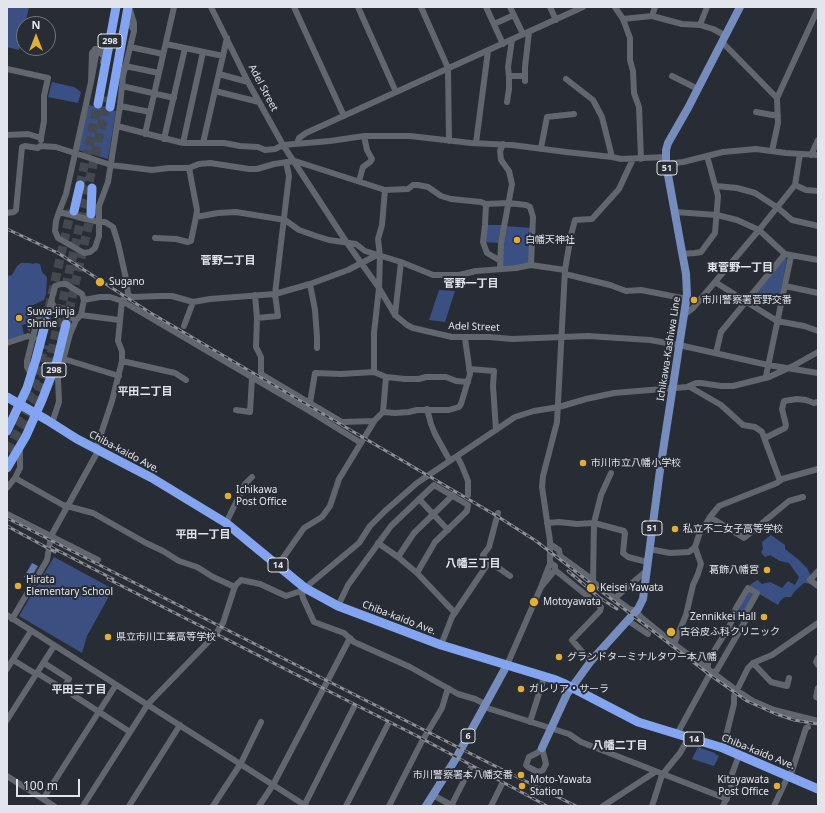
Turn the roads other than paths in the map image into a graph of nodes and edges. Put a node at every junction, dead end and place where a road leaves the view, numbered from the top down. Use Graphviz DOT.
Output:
graph roads {
  1 [pos="116,7"];
  2 [pos="129,7"];
  3 [pos="174,7"];
  4 [pos="211,7"];
  5 [pos="294,7"];
  6 [pos="358,7"];
  7 [pos="421,7"];
  8 [pos="486,7"];
  9 [pos="510,7"];
  10 [pos="550,7"];
  11 [pos="583,7"];
  12 [pos="615,7"];
  13 [pos="655,7"];
  14 [pos="707,7"];
  15 [pos="740,7"];
  16 [pos="818,9"];
  17 [pos="514,15"];
  18 [pos="652,16"];
  19 [pos="623,19"];
  20 [pos="556,20"];
  21 [pos="494,24"];
  22 [pos="700,24"];
  23 [pos="129,29"];
  24 [pos="526,33"];
  25 [pos="227,38"];
  26 [pos="724,39"];
  27 [pos="512,40"];
  28 [pos="166,44"];
  29 [pos="503,44"];
  30 [pos="130,47"];
  31 [pos="185,48"];
  32 [pos="108,49"];
  33 [pos="488,51"];
  34 [pos="203,52"];
  35 [pos="163,54"];
  36 [pos="223,56"];
  37 [pos="125,66"];
  38 [pos="105,68"];
  39 [pos="448,68"];
  40 [pos="7,69"];
  41 [pos="159,73"];
  42 [pos="219,74"];
  43 [pos="509,76"];
  44 [pos="672,76"];
  45 [pos="566,79"];
  46 [pos="91,82"];
  47 [pos="248,82"];
  48 [pos="122,86"];
  49 [pos="698,89"];
  50 [pos="215,91"];
  51 [pos="396,92"];
  52 [pos="154,93"];
  53 [pos="174,98"];
  54 [pos="777,98"];
  55 [pos="259,102"];
  56 [pos="507,102"];
  57 [pos="98,104"];
  58 [pos="120,106"];
  59 [pos="110,107"];
  60 [pos="150,112"];
  61 [pos="756,112"];
  62 [pos="574,114"];
  63 [pos="344,116"];
  64 [pos="778,116"];
  65 [pos="117,126"];
  66 [pos="145,134"];
  67 [pos="7,135"];
  68 [pos="364,136"];
  69 [pos="41,138"];
  70 [pos="164,139"];
  71 [pos="818,140"];
  72 [pos="449,141"];
  73 [pos="183,143"];
  74 [pos="203,143"];
  75 [pos="297,143"];
  76 [pos="476,143"];
  77 [pos="503,144"];
  78 [pos="284,145"];
  79 [pos="40,146"];
  80 [pos="541,148"];
  81 [pos="772,151"];
  82 [pos="74,152"];
  83 [pos="800,154"];
  84 [pos="815,155"];
  85 [pos="707,156"];
  86 [pos="612,157"];
  87 [pos="641,159"];
  88 [pos="633,160"];
  89 [pos="666,160"];
  90 [pos="295,161"];
  91 [pos="286,162"];
  92 [pos="111,165"];
  93 [pos="189,168"];
  94 [pos="359,181"];
  95 [pos="80,185"];
  96 [pos="795,185"];
  97 [pos="716,186"];
  98 [pos="92,188"];
  99 [pos="385,190"];
  100 [pos="818,191"];
  101 [pos="509,203"];
  102 [pos="486,204"];
  103 [pos="778,208"];
  104 [pos="72,210"];
  105 [pos="60,212"];
  106 [pos="675,212"];
  107 [pos="7,213"];
  108 [pos="88,214"];
  109 [pos="196,216"];
  110 [pos="717,216"];
  111 [pos="285,220"];
  112 [pos="99,222"];
  113 [pos="818,226"];
  114 [pos="759,230"];
  115 [pos="155,238"];
  116 [pos="347,243"];
  117 [pos="682,254"];
  118 [pos="788,255"];
  119 [pos="378,256"];
  120 [pos="499,260"];
  121 [pos="818,260"];
  122 [pos="401,262"];
  123 [pos="361,263"];
  124 [pos="531,265"];
  125 [pos="500,269"];
  126 [pos="565,272"];
  127 [pos="715,282"];
  128 [pos="310,284"];
  129 [pos="784,286"];
  130 [pos="379,288"];
  131 [pos="818,293"];
  132 [pos="275,294"];
  133 [pos="128,295"];
  134 [pos="255,295"];
  135 [pos="84,300"];
  136 [pos="122,301"];
  137 [pos="687,301"];
  138 [pos="746,301"];
  139 [pos="193,302"];
  140 [pos="52,303"];
  141 [pos="695,305"];
  142 [pos="685,314"];
  143 [pos="81,315"];
  144 [pos="395,315"];
  145 [pos="257,318"];
  146 [pos="76,320"];
  147 [pos="119,320"];
  148 [pos="777,321"];
  149 [pos="184,326"];
  150 [pos="818,331"];
  151 [pos="561,337"];
  152 [pos="34,338"];
  153 [pos="465,338"];
  154 [pos="7,344"];
  155 [pos="45,345"];
  156 [pos="679,345"];
  157 [pos="56,348"];
  158 [pos="317,348"];
  159 [pos="818,352"];
  160 [pos="716,353"];
  161 [pos="64,359"];
  162 [pos="122,361"];
  163 [pos="768,365"];
  164 [pos="786,368"];
  165 [pos="469,369"];
  166 [pos="374,372"];
  167 [pos="818,373"];
  168 [pos="31,374"];
  169 [pos="119,376"];
  170 [pos="386,377"];
  171 [pos="252,378"];
  172 [pos="766,378"];
  173 [pos="54,379"];
  174 [pos="186,380"];
  175 [pos="468,382"];
  176 [pos="690,387"];
  177 [pos="673,388"];
  178 [pos="7,396"];
  179 [pos="818,402"];
  180 [pos="310,403"];
  181 [pos="20,404"];
  182 [pos="559,407"];
  183 [pos="427,409"];
  184 [pos="236,410"];
  185 [pos="383,412"];
  186 [pos="36,414"];
  187 [pos="374,421"];
  188 [pos="52,423"];
  189 [pos="10,428"];
  190 [pos="24,429"];
  191 [pos="496,430"];
  192 [pos="7,438"];
  193 [pos="765,438"];
  194 [pos="361,443"];
  195 [pos="20,446"];
  196 [pos="98,451"];
  197 [pos="457,456"];
  198 [pos="7,458"];
  199 [pos="450,460"];
  200 [pos="7,468"];
  201 [pos="818,470"];
  202 [pos="612,473"];
  203 [pos="252,476"];
  204 [pos="15,478"];
  205 [pos="780,481"];
  206 [pos="7,488"];
  207 [pos="468,495"];
  208 [pos="453,496"];
  209 [pos="803,497"];
  210 [pos="419,499"];
  211 [pos="67,507"];
  212 [pos="498,513"];
  213 [pos="7,514"];
  214 [pos="434,515"];
  215 [pos="710,517"];
  216 [pos="226,523"];
  217 [pos="547,523"];
  218 [pos="594,523"];
  219 [pos="448,530"];
  220 [pos="51,536"];
  221 [pos="378,543"];
  222 [pos="550,544"];
  223 [pos="695,547"];
  224 [pos="649,549"];
  225 [pos="398,557"];
  226 [pos="98,560"];
  227 [pos="489,562"];
  228 [pos="278,565"];
  229 [pos="550,565"];
  230 [pos="647,566"];
  231 [pos="555,570"];
  232 [pos="818,571"];
  233 [pos="417,573"];
  234 [pos="510,576"];
  235 [pos="593,580"];
  236 [pos="818,586"];
  237 [pos="235,587"];
  238 [pos="541,587"];
  239 [pos="305,588"];
  240 [pos="615,598"];
  241 [pos="338,606"];
  242 [pos="736,608"];
  243 [pos="636,611"];
  244 [pos="455,613"];
  245 [pos="746,613"];
  246 [pos="10,617"];
  247 [pos="627,620"];
  248 [pos="817,626"];
  249 [pos="31,631"];
  250 [pos="648,634"];
  251 [pos="215,635"];
  252 [pos="221,638"];
  253 [pos="350,638"];
  254 [pos="674,644"];
  255 [pos="441,645"];
  256 [pos="54,646"];
  257 [pos="818,658"];
  258 [pos="13,660"];
  259 [pos="591,662"];
  260 [pos="44,663"];
  261 [pos="753,663"];
  262 [pos="507,665"];
  263 [pos="818,665"];
  264 [pos="7,669"];
  265 [pos="711,672"];
  266 [pos="36,674"];
  267 [pos="790,678"];
  268 [pos="543,681"];
  269 [pos="116,684"];
  270 [pos="572,687"];
  271 [pos="448,688"];
  272 [pos="818,688"];
  273 [pos="736,690"];
  274 [pos="73,695"];
  275 [pos="818,698"];
  276 [pos="148,704"];
  277 [pos="485,706"];
  278 [pos="354,707"];
  279 [pos="98,712"];
  280 [pos="7,720"];
  281 [pos="818,721"];
  282 [pos="262,722"];
  283 [pos="530,722"];
  284 [pos="388,724"];
  285 [pos="180,725"];
  286 [pos="808,727"];
  287 [pos="552,729"];
  288 [pos="130,732"];
  289 [pos="678,734"];
  290 [pos="689,738"];
  291 [pos="542,748"];
  292 [pos="723,748"];
  293 [pos="739,755"];
  294 [pos="240,763"];
  295 [pos="471,767"];
  296 [pos="658,773"];
  297 [pos="7,776"];
  298 [pos="789,776"];
  299 [pos="502,784"];
  300 [pos="273,785"];
  301 [pos="818,789"];
  302 [pos="433,795"];
  303 [pos="43,799"];
  304 [pos="727,799"];
  305 [pos="54,806"];
  306 [pos="83,806"];
  307 [pos="129,806"];
  308 [pos="213,806"];
  309 [pos="259,806"];
  310 [pos="305,806"];
  311 [pos="346,806"];
  312 [pos="389,806"];
  313 [pos="426,806"];
  314 [pos="452,806"];
  315 [pos="491,806"];
  316 [pos="602,806"];
  317 [pos="652,806"];
  318 [pos="723,806"];
  319 [pos="774,806"];
  1 -- 32 [label="highway, 298"];
  2 -- 23 [label="highway, 298"];
  3 -- 28 [label="street"];
  4 -- 25 [label="street, Adel Street"];
  5 -- 63 [label="street"];
  6 -- 51 [label="street"];
  7 -- 39 [label="street"];
  8 -- 21 [label="street"];
  9 -- 17 [label="street"];
  10 -- 20 [label="street"];
  11 -- 20 [label="street"];
  12 -- 19 [label="street"];
  13 -- 18 [label="street"];
  14 -- 22 [label="street"];
  15 -- 26 [label="main road, Ichikawa-Kashiwa Line / 51"];
  16 -- 54 [label="street"];
  17 -- 21 [label="street"];
  17 -- 24 [label="street"];
  18 -- 19 [label="street"];
  18 -- 22 [label="street"];
  19 -- 87 [label="street"];
  20 -- 24 [label="street"];
  21 -- 29 [label="street"];
  22 -- 26 [label="street"];
  23 -- 30 [label="street"];
  23 -- 59 [label="highway, 298"];
  24 -- 27 [label="street"];
  24 -- 43 [label="street"];
  25 -- 36 [label="street"];
  25 -- 47 [label="street, Adel Street"];
  26 -- 49 [label="main road, Ichikawa-Kashiwa Line / 51"];
  26 -- 54 [label="street"];
  27 -- 29 [label="street"];
  27 -- 43 [label="street"];
  28 -- 31 [label="street"];
  28 -- 35 [label="street"];
  29 -- 33 [label="street"];
  30 -- 35 [label="street"];
  30 -- 37 [label="street"];
  31 -- 34 [label="street"];
  31 -- 53 [label="street"];
  32 -- 38 [label="highway, 298"];
  32 -- 46 [label="street"];
  33 -- 39 [label="street"];
  33 -- 76 [label="street"];
  34 -- 36 [label="street"];
  34 -- 73 [label="street"];
  35 -- 41 [label="street"];
  36 -- 42 [label="street"];
  37 -- 41 [label="street"];
  37 -- 48 [label="street"];
  38 -- 46 [label="street"];
  38 -- 57 [label="highway, 298"];
  39 -- 51 [label="street"];
  39 -- 72 [label="street"];
  40 -- 69 [label="street"];
  41 -- 52 [label="street"];
  42 -- 47 [label="street"];
  42 -- 50 [label="street"];
  43 -- 56 [label="street"];
  44 -- 49 [label="street"];
  45 -- 86 [label="street"];
  46 -- 82 [label="street"];
  47 -- 55 [label="street, Adel Street"];
  48 -- 52 [label="street"];
  48 -- 58 [label="street"];
  49 -- 89 [label="main road, Ichikawa-Kashiwa Line / 51"];
  50 -- 55 [label="street"];
  50 -- 74 [label="street"];
  51 -- 63 [label="street"];
  52 -- 53 [label="street"];
  52 -- 60 [label="street"];
  53 -- 70 [label="street"];
  54 -- 64 [label="street"];
  55 -- 78 [label="street, Adel Street"];
  58 -- 60 [label="street"];
  58 -- 65 [label="street"];
  60 -- 66 [label="street"];
  61 -- 64 [label="street"];
  62 -- 80 [label="street"];
  63 -- 75 [label="street"];
  64 -- 81 [label="street"];
  65 -- 66 [label="street"];
  65 -- 92 [label="street"];
  66 -- 70 [label="street"];
  67 -- 69 [label="street"];
  68 -- 72 [label="street"];
  68 -- 75 [label="street"];
  68 -- 94 [label="street"];
  69 -- 79 [label="street"];
  70 -- 73 [label="street"];
  71 -- 84 [label="street"];
  72 -- 76 [label="street"];
  73 -- 74 [label="street"];
  74 -- 78 [label="street"];
  75 -- 78 [label="street"];
  76 -- 77 [label="street"];
  77 -- 80 [label="street"];
  77 -- 101 [label="street"];
  78 -- 90 [label="street, Adel Street"];
  79 -- 82 [label="street"];
  79 -- 107 [label="street"];
  80 -- 86 [label="street"];
  81 -- 83 [label="street"];
  81 -- 85 [label="street"];
  82 -- 92 [label="street"];
  82 -- 105 [label="street"];
  83 -- 84 [label="street"];
  83 -- 96 [label="street"];
  85 -- 89 [label="street"];
  85 -- 97 [label="street"];
  86 -- 88 [label="street"];
  87 -- 88 [label="street"];
  87 -- 89 [label="street"];
  88 -- 126 [label="street"];
  89 -- 106 [label="main road, Ichikawa-Kashiwa Line / 51"];
  90 -- 91 [label="street"];
  90 -- 94 [label="street"];
  90 -- 116 [label="street, Adel Street"];
  91 -- 93 [label="street"];
  91 -- 111 [label="street"];
  92 -- 93 [label="street"];
  92 -- 112 [label="street"];
  93 -- 109 [label="street"];
  94 -- 99 [label="street"];
  95 -- 104 [label="highway"];
  96 -- 100 [label="street"];
  96 -- 103 [label="street"];
  97 -- 103 [label="street"];
  97 -- 110 [label="street"];
  98 -- 108 [label="highway"];
  99 -- 102 [label="street"];
  99 -- 119 [label="street"];
  101 -- 102 [label="street"];
  101 -- 120 [label="street"];
  101 -- 124 [label="street"];
  102 -- 120 [label="street"];
  103 -- 113 [label="street"];
  103 -- 114 [label="street"];
  105 -- 112 [label="street"];
  105 -- 112 [label="street"];
  106 -- 110 [label="street"];
  106 -- 117 [label="main road, Ichikawa-Kashiwa Line / 51"];
  109 -- 111 [label="street"];
  109 -- 115 [label="street"];
  110 -- 114 [label="street"];
  110 -- 117 [label="street"];
  111 -- 116 [label="street"];
  111 -- 132 [label="street"];
  112 -- 133 [label="street"];
  114 -- 118 [label="street"];
  114 -- 127 [label="street"];
  116 -- 119 [label="street"];
  116 -- 123 [label="street, Adel Street"];
  117 -- 137 [label="main road, Ichikawa-Kashiwa Line / 51"];
  118 -- 121 [label="street"];
  118 -- 129 [label="street"];
  118 -- 138 [label="street"];
  119 -- 122 [label="street"];
  119 -- 123 [label="street"];
  119 -- 130 [label="street"];
  120 -- 125 [label="street"];
  122 -- 125 [label="street"];
  122 -- 144 [label="street"];
  123 -- 128 [label="street"];
  123 -- 130 [label="street, Adel Street"];
  124 -- 125 [label="street"];
  124 -- 126 [label="street"];
  126 -- 137 [label="street"];
  126 -- 151 [label="street"];
  127 -- 138 [label="street"];
  127 -- 141 [label="street"];
  128 -- 132 [label="street"];
  128 -- 158 [label="street"];
  129 -- 131 [label="street"];
  129 -- 148 [label="street"];
  130 -- 144 [label="street, Adel Street"];
  130 -- 166 [label="street"];
  132 -- 134 [label="street"];
  132 -- 145 [label="street"];
  133 -- 136 [label="street"];
  133 -- 139 [label="street"];
  134 -- 139 [label="street"];
  134 -- 145 [label="street"];
  135 -- 136 [label="street"];
  135 -- 140 [label="street"];
  135 -- 143 [label="street"];
  136 -- 147 [label="street"];
  136 -- 171 [label="street"];
  137 -- 141 [label="street"];
  137 -- 142 [label="main road, Ichikawa-Kashiwa Line / 51"];
  138 -- 148 [label="street"];
  138 -- 160 [label="street"];
  139 -- 149 [label="street"];
  140 -- 146 [label="street"];
  140 -- 152 [label="street"];
  141 -- 142 [label="street"];
  142 -- 156 [label="main road, Ichikawa-Kashiwa Line / 51"];
  143 -- 146 [label="street"];
  143 -- 147 [label="street"];
  144 -- 153 [label="street, Adel Street"];
  145 -- 180 [label="street"];
  146 -- 161 [label="street"];
  147 -- 162 [label="street"];
  148 -- 150 [label="street"];
  148 -- 163 [label="street"];
  151 -- 153 [label="street, Adel Street"];
  151 -- 156 [label="street, Adel Street"];
  151 -- 182 [label="street"];
  152 -- 154 [label="street"];
  152 -- 168 [label="street"];
  153 -- 165 [label="street"];
  155 -- 168 [label="highway, 298"];
  156 -- 160 [label="street, Adel Street"];
  156 -- 177 [label="main road, Ichikawa-Kashiwa Line / 51"];
  157 -- 173 [label="highway, 298"];
  159 -- 164 [label="street"];
  160 -- 163 [label="street, Adel Street"];
  161 -- 169 [label="street"];
  161 -- 173 [label="street"];
  162 -- 169 [label="street"];
  162 -- 174 [label="street"];
  163 -- 164 [label="street, Adel Street"];
  163 -- 172 [label="street"];
  164 -- 167 [label="street, Adel Street"];
  164 -- 172 [label="street"];
  165 -- 175 [label="street"];
  165 -- 191 [label="street"];
  166 -- 170 [label="street"];
  166 -- 180 [label="street"];
  168 -- 181 [label="highway, 298"];
  169 -- 196 [label="street"];
  170 -- 175 [label="street"];
  170 -- 185 [label="street"];
  171 -- 184 [label="street"];
  171 -- 194 [label="street"];
  172 -- 176 [label="street"];
  173 -- 186 [label="highway, 298"];
  173 -- 188 [label="street"];
  175 -- 183 [label="street"];
  176 -- 177 [label="street"];
  176 -- 193 [label="street"];
  177 -- 182 [label="street"];
  177 -- 224 [label="main road, Ichikawa-Kashiwa Line / 51"];
  178 -- 181 [label="highway, Chiba-kaido Ave. / 14"];
  179 -- 193 [label="street"];
  180 -- 187 [label="street"];
  181 -- 186 [label="highway, Chiba-kaido Ave. / 14"];
  181 -- 189 [label="highway, 298"];
  182 -- 191 [label="street"];
  182 -- 217 [label="street"];
  183 -- 185 [label="street"];
  183 -- 199 [label="street"];
  185 -- 187 [label="street"];
  186 -- 188 [label="highway, Chiba-kaido Ave. / 14"];
  186 -- 195 [label="highway, 298"];
  187 -- 194 [label="street"];
  188 -- 196 [label="highway, Chiba-kaido Ave. / 14"];
  189 -- 192 [label="highway, 298"];
  190 -- 198 [label="highway"];
  191 -- 197 [label="street"];
  193 -- 205 [label="street"];
  194 -- 228 [label="street"];
  195 -- 200 [label="highway, 298"];
  195 -- 204 [label="street"];
  196 -- 211 [label="street"];
  196 -- 216 [label="highway, Chiba-kaido Ave. / 14"];
  197 -- 199 [label="street"];
  197 -- 207 [label="street"];
  199 -- 239 [label="street"];
  201 -- 205 [label="street"];
  202 -- 218 [label="street"];
  203 -- 216 [label="street"];
  204 -- 206 [label="street"];
  204 -- 211 [label="street"];
  205 -- 215 [label="street"];
  208 -- 210 [label="street"];
  208 -- 214 [label="street"];
  208 -- 219 [label="street"];
  209 -- 215 [label="street"];
  210 -- 214 [label="street"];
  210 -- 221 [label="street"];
  211 -- 220 [label="street"];
  211 -- 237 [label="street"];
  212 -- 227 [label="street"];
  213 -- 220 [label="street"];
  214 -- 219 [label="street"];
  214 -- 225 [label="street"];
  215 -- 223 [label="street"];
  216 -- 228 [label="highway, Chiba-kaido Ave. / 14"];
  217 -- 218 [label="street"];
  217 -- 222 [label="street"];
  218 -- 230 [label="street"];
  218 -- 235 [label="street"];
  219 -- 233 [label="street"];
  220 -- 226 [label="street"];
  220 -- 246 [label="street"];
  221 -- 225 [label="street"];
  221 -- 241 [label="street"];
  222 -- 229 [label="street"];
  222 -- 235 [label="street"];
  223 -- 224 [label="street"];
  223 -- 254 [label="street"];
  224 -- 230 [label="main road, Ichikawa-Kashiwa Line / 51"];
  225 -- 233 [label="street"];
  227 -- 234 [label="street"];
  227 -- 244 [label="street"];
  228 -- 239 [label="highway, Chiba-kaido Ave. / 14"];
  229 -- 231 [label="street"];
  229 -- 238 [label="street"];
  230 -- 240 [label="street"];
  230 -- 243 [label="main road, Ichikawa-Kashiwa Line / 51"];
  231 -- 238 [label="street"];
  231 -- 259 [label="street"];
  232 -- 236 [label="street"];
  233 -- 244 [label="street"];
  235 -- 240 [label="street"];
  237 -- 239 [label="street"];
  237 -- 251 [label="street"];
  238 -- 262 [label="street"];
  239 -- 241 [label="highway, Chiba-kaido Ave. / 14"];
  239 -- 253 [label="street"];
  240 -- 243 [label="street"];
  241 -- 255 [label="highway, Chiba-kaido Ave. / 14"];
  242 -- 245 [label="street"];
  242 -- 245 [label="street"];
  242 -- 265 [label="street"];
  243 -- 247 [label="main road, Ichikawa-Kashiwa Line / 51"];
  243 -- 254 [label="street"];
  244 -- 255 [label="street"];
  245 -- 265 [label="street"];
  246 -- 249 [label="street"];
  247 -- 250 [label="street"];
  247 -- 259 [label="main road, Ichikawa-Kashiwa Line / 51"];
  248 -- 261 [label="street"];
  249 -- 256 [label="street"];
  249 -- 258 [label="street"];
  251 -- 252 [label="street"];
  251 -- 276 [label="street"];
  253 -- 271 [label="street"];
  253 -- 300 [label="street"];
  254 -- 265 [label="street"];
  255 -- 262 [label="highway, Chiba-kaido Ave. / 14"];
  256 -- 260 [label="street"];
  256 -- 269 [label="street"];
  257 -- 263 [label="street"];
  258 -- 264 [label="street"];
  258 -- 266 [label="street"];
  259 -- 270 [label="main road, Ichikawa-Kashiwa Line / 51"];
  260 -- 266 [label="street"];
  260 -- 266 [label="street"];
  261 -- 267 [label="street"];
  261 -- 273 [label="street"];
  262 -- 270 [label="highway, Chiba-kaido Ave. / 14"];
  262 -- 277 [label="main road, 6"];
  265 -- 273 [label="street"];
  265 -- 289 [label="street"];
  266 -- 280 [label="street"];
  268 -- 283 [label="street"];
  269 -- 276 [label="street"];
  269 -- 279 [label="street"];
  270 -- 287 [label="main road, Ichikawa-Kashiwa Line"];
  270 -- 289 [label="highway, Chiba-kaido Ave. / 14"];
  271 -- 277 [label="street"];
  271 -- 312 [label="street"];
  272 -- 275 [label="street"];
  273 -- 281 [label="street"];
  273 -- 292 [label="street"];
  274 -- 279 [label="street"];
  276 -- 285 [label="street"];
  276 -- 288 [label="street"];
  277 -- 283 [label="street"];
  277 -- 302 [label="main road, 6"];
  278 -- 310 [label="street"];
  279 -- 288 [label="street"];
  279 -- 303 [label="street"];
  282 -- 294 [label="street"];
  283 -- 287 [label="street"];
  284 -- 311 [label="street"];
  285 -- 294 [label="street"];
  285 -- 307 [label="street"];
  286 -- 298 [label="street"];
  287 -- 291 [label="main road, Ichikawa-Kashiwa Line"];
  287 -- 296 [label="street"];
  288 -- 306 [label="street"];
  289 -- 290 [label="highway, Chiba-kaido Ave. / 14"];
  290 -- 292 [label="highway, Chiba-kaido Ave. / 14"];
  290 -- 296 [label="street"];
  292 -- 293 [label="highway, Chiba-kaido Ave. / 14"];
  293 -- 298 [label="highway, Chiba-kaido Ave. / 14"];
  293 -- 304 [label="street"];
  294 -- 300 [label="street"];
  294 -- 308 [label="street"];
  295 -- 314 [label="street"];
  296 -- 304 [label="street"];
  296 -- 316 [label="street"];
  296 -- 317 [label="street"];
  297 -- 303 [label="street"];
  298 -- 301 [label="highway, Chiba-kaido Ave. / 14"];
  298 -- 319 [label="street"];
  299 -- 315 [label="street"];
  300 -- 309 [label="street"];
  300 -- 310 [label="street"];
  302 -- 313 [label="main road, 6"];
  302 -- 314 [label="street"];
  303 -- 305 [label="street"];
  304 -- 318 [label="street"];
}
